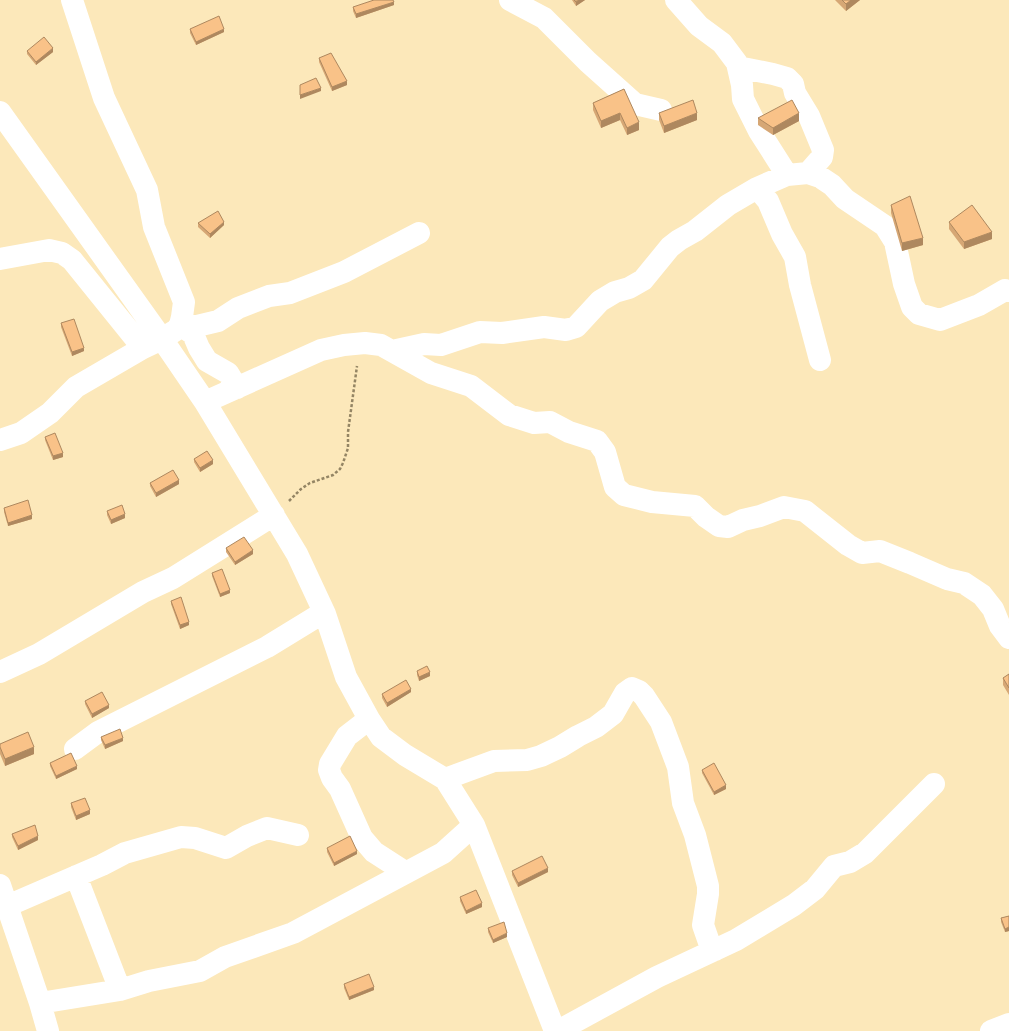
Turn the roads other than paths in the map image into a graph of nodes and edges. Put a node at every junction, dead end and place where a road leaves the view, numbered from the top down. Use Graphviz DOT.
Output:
graph roads {
  1 [pos="72,0"];
  2 [pos="510,0"];
  3 [pos="676,0"];
  4 [pos="738,67"];
  5 [pos="661,110"];
  6 [pos="0,112"];
  7 [pos="808,172"];
  8 [pos="787,175"];
  9 [pos="757,188"];
  10 [pos="419,233"];
  11 [pos="0,259"];
  12 [pos="1009,291"];
  13 [pos="180,325"];
  14 [pos="162,339"];
  15 [pos="142,348"];
  16 [pos="392,351"];
  17 [pos="820,360"];
  18 [pos="237,388"];
  19 [pos="205,402"];
  20 [pos="0,440"];
  21 [pos="274,515"];
  22 [pos="325,614"];
  23 [pos="1009,638"];
  24 [pos="0,672"];
  25 [pos="369,719"];
  26 [pos="75,749"];
  27 [pos="445,779"];
  28 [pos="934,784"];
  29 [pos="474,825"];
  30 [pos="298,835"];
  31 [pos="405,872"];
  32 [pos="76,876"];
  33 [pos="2,894"];
  34 [pos="710,950"];
  35 [pos="120,990"];
  36 [pos="40,1003"];
  37 [pos="1009,1024"];
  38 [pos="48,1031"];
  39 [pos="556,1031"];
  40 [pos="991,1031"];
  1 -- 13 [label="street"];
  2 -- 5 [label="street"];
  3 -- 4 [label="street"];
  4 -- 7 [label="street"];
  4 -- 8 [label="street"];
  6 -- 14 [label="street"];
  7 -- 8 [label="street"];
  7 -- 12 [label="street"];
  8 -- 9 [label="street"];
  9 -- 16 [label="street"];
  9 -- 17 [label="street"];
  10 -- 13 [label="street"];
  11 -- 15 [label="street"];
  13 -- 14 [label="street"];
  13 -- 18 [label="street"];
  14 -- 15 [label="street"];
  14 -- 19 [label="street"];
  15 -- 20 [label="street"];
  16 -- 18 [label="street"];
  16 -- 23 [label="street"];
  18 -- 19 [label="street"];
  19 -- 21 [label="street"];
  21 -- 22 [label="street"];
  21 -- 24 [label="street"];
  22 -- 25 [label="street"];
  22 -- 26 [label="street"];
  25 -- 27 [label="street"];
  25 -- 31 [label="street"];
  27 -- 29 [label="street"];
  27 -- 34 [label="street"];
  28 -- 34 [label="street"];
  29 -- 31 [label="street"];
  29 -- 39 [label="street"];
  30 -- 32 [label="street"];
  31 -- 35 [label="street"];
  32 -- 33 [label="street"];
  32 -- 35 [label="street"];
  33 -- 36 [label="street"];
  34 -- 39 [label="street"];
  35 -- 36 [label="street"];
  36 -- 38 [label="street"];
  37 -- 40 [label="street"];
}
